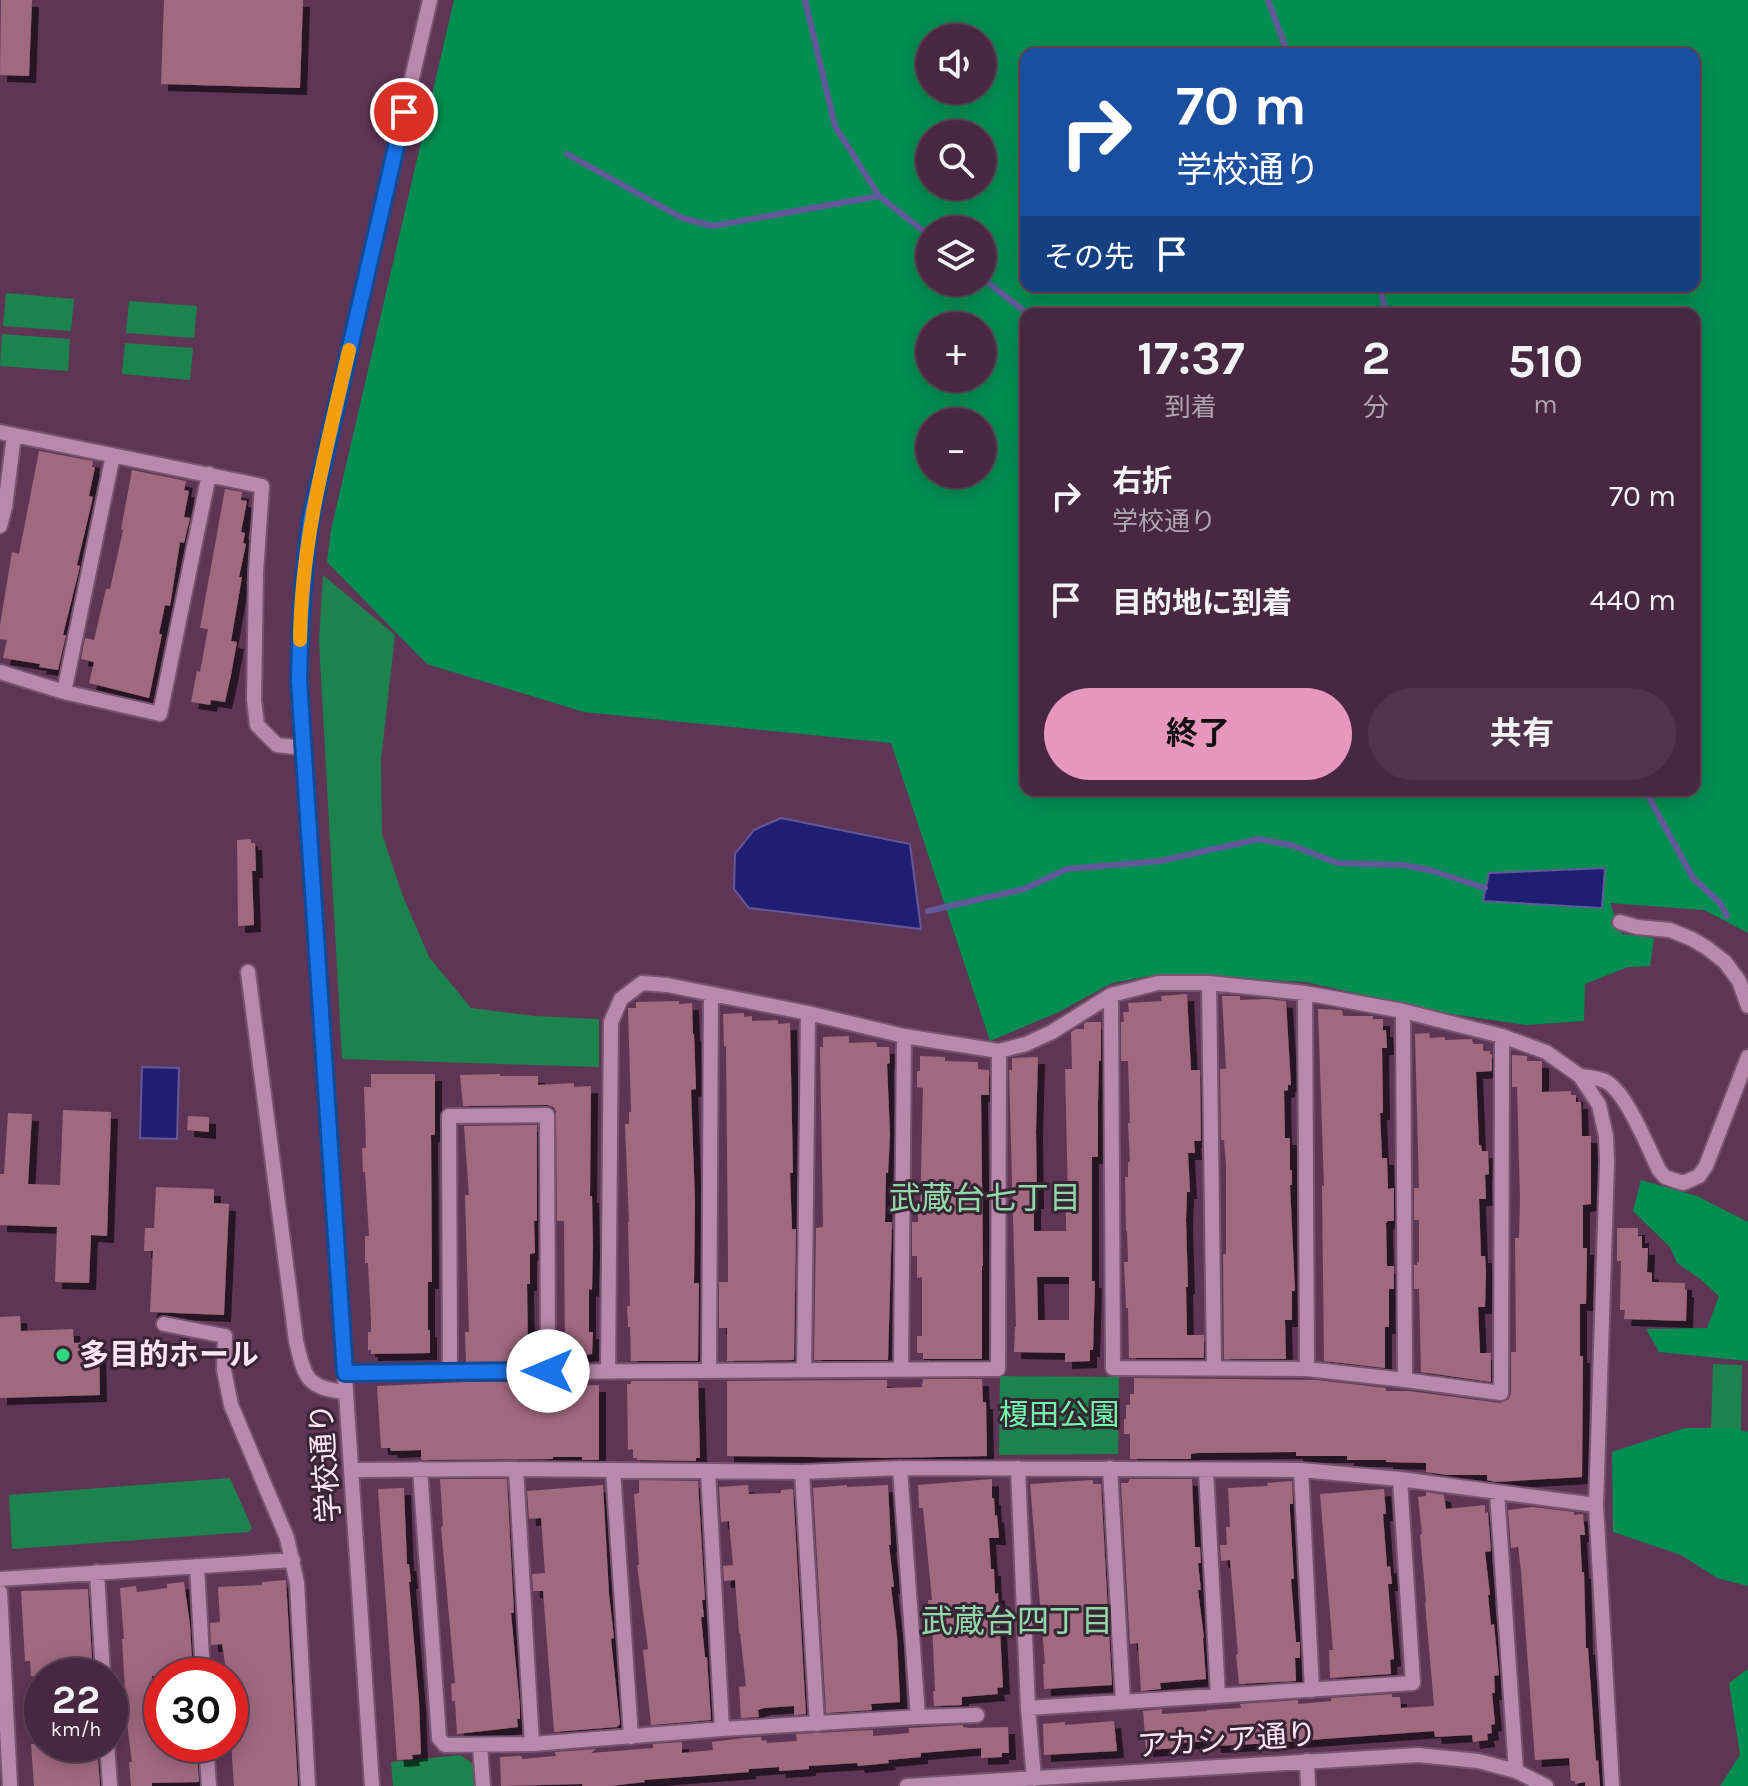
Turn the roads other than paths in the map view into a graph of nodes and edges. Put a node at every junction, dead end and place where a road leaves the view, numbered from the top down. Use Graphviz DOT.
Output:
graph roads {
  1 [pos="430,0"];
  2 [pos="7,434"];
  3 [pos="113,455"];
  4 [pos="209,474"];
  5 [pos="0,526"];
  6 [pos="0,672"];
  7 [pos="64,692"];
  8 [pos="303,748"];
  9 [pos="1620,922"];
  10 [pos="248,972"];
  11 [pos="1209,983"];
  12 [pos="1305,993"];
  13 [pos="711,994"];
  14 [pos="1111,995"];
  15 [pos="1748,1006"];
  16 [pos="1403,1011"];
  17 [pos="808,1013"];
  18 [pos="904,1036"];
  19 [pos="1502,1036"];
  20 [pos="999,1051"];
  21 [pos="1748,1057"];
  22 [pos="1580,1076"];
  23 [pos="164,1324"];
  24 [pos="1214,1367"];
  25 [pos="901,1369"];
  26 [pos="1307,1369"];
  27 [pos="709,1370"];
  28 [pos="804,1370"];
  29 [pos="548,1371"];
  30 [pos="608,1371"];
  31 [pos="450,1372"];
  32 [pos="345,1373"];
  33 [pos="1405,1380"];
  34 [pos="346,1392"];
  35 [pos="900,1468"];
  36 [pos="1018,1468"];
  37 [pos="1110,1468"];
  38 [pos="420,1469"];
  39 [pos="516,1469"];
  40 [pos="352,1470"];
  41 [pos="613,1470"];
  42 [pos="1206,1470"];
  43 [pos="1301,1470"];
  44 [pos="708,1471"];
  45 [pos="802,1472"];
  46 [pos="1400,1479"];
  47 [pos="1497,1492"];
  48 [pos="1596,1505"];
  49 [pos="293,1560"];
  50 [pos="197,1566"];
  51 [pos="97,1572"];
  52 [pos="0,1579"];
  53 [pos="0,1592"];
  54 [pos="102,1658"];
  55 [pos="202,1658"];
  56 [pos="1312,1690"];
  57 [pos="1218,1696"];
  58 [pos="1123,1702"];
  59 [pos="1028,1708"];
  60 [pos="977,1715"];
  61 [pos="918,1717"];
  62 [pos="817,1724"];
  63 [pos="722,1729"];
  64 [pos="631,1737"];
  65 [pos="532,1744"];
  66 [pos="480,1746"];
  67 [pos="1307,1761"];
  68 [pos="108,1762"];
  69 [pos="207,1762"];
  70 [pos="1516,1771"];
  71 [pos="1034,1779"];
  72 [pos="10,1786"];
  73 [pos="110,1786"];
  74 [pos="209,1786"];
  75 [pos="308,1786"];
  76 [pos="372,1786"];
  77 [pos="483,1786"];
  78 [pos="907,1786"];
  79 [pos="1308,1786"];
  80 [pos="1546,1786"];
  81 [pos="1612,1786"];
  1 -- 8 [label="street, 学校通り"];
  2 -- 3 [label="street"];
  2 -- 5 [label="street"];
  3 -- 4 [label="street"];
  3 -- 7 [label="street"];
  4 -- 7 [label="street"];
  4 -- 8 [label="street"];
  6 -- 7 [label="street"];
  8 -- 32 [label="street, 学校通り"];
  9 -- 15 [label="street"];
  10 -- 34 [label="street"];
  11 -- 12 [label="street"];
  11 -- 14 [label="street"];
  11 -- 24 [label="street"];
  12 -- 16 [label="street"];
  12 -- 26 [label="street"];
  13 -- 17 [label="street"];
  13 -- 27 [label="street"];
  13 -- 30 [label="street"];
  14 -- 20 [label="street"];
  14 -- 24 [label="street"];
  16 -- 19 [label="street"];
  16 -- 33 [label="street"];
  17 -- 18 [label="street"];
  17 -- 28 [label="street"];
  18 -- 20 [label="street"];
  18 -- 25 [label="street"];
  19 -- 22 [label="street"];
  19 -- 33 [label="street"];
  20 -- 25 [label="street"];
  21 -- 22 [label="street"];
  22 -- 48 [label="street"];
  23 -- 49 [label="street"];
  24 -- 26 [label="street"];
  25 -- 28 [label="street"];
  26 -- 33 [label="street"];
  27 -- 28 [label="street"];
  27 -- 30 [label="street"];
  29 -- 30 [label="street"];
  29 -- 31 [label="street"];
  29 -- 31 [label="street"];
  31 -- 32 [label="street"];
  32 -- 34 [label="street, 学校通り"];
  34 -- 40 [label="street, 学校通り"];
  35 -- 36 [label="street"];
  35 -- 45 [label="street"];
  35 -- 61 [label="street"];
  36 -- 37 [label="street"];
  36 -- 59 [label="street"];
  37 -- 42 [label="street"];
  37 -- 58 [label="street"];
  38 -- 39 [label="street"];
  38 -- 40 [label="street"];
  38 -- 66 [label="street"];
  39 -- 41 [label="street"];
  39 -- 65 [label="street"];
  40 -- 76 [label="street, 学校通り"];
  41 -- 44 [label="street"];
  41 -- 64 [label="street"];
  42 -- 43 [label="street"];
  42 -- 57 [label="street"];
  43 -- 46 [label="street"];
  43 -- 56 [label="street"];
  44 -- 45 [label="street"];
  44 -- 63 [label="street"];
  45 -- 62 [label="street"];
  46 -- 47 [label="street"];
  46 -- 56 [label="street"];
  47 -- 48 [label="street"];
  47 -- 70 [label="street"];
  48 -- 81 [label="street"];
  49 -- 50 [label="street"];
  49 -- 75 [label="street"];
  50 -- 51 [label="street"];
  50 -- 55 [label="street"];
  51 -- 52 [label="street"];
  51 -- 54 [label="street"];
  53 -- 72 [label="street"];
  56 -- 57 [label="street"];
  57 -- 58 [label="street"];
  58 -- 59 [label="street"];
  59 -- 71 [label="street"];
  60 -- 61 [label="street"];
  61 -- 62 [label="street"];
  62 -- 63 [label="street"];
  63 -- 64 [label="street"];
  64 -- 65 [label="street"];
  65 -- 66 [label="street"];
  66 -- 77 [label="street"];
  67 -- 70 [label="street, アカシア通り"];
  67 -- 71 [label="street, アカシア通り"];
  67 -- 79 [label="street"];
  68 -- 73 [label="street"];
  69 -- 74 [label="street"];
  70 -- 80 [label="street, アカシア通り"];
  71 -- 78 [label="street, アカシア通り"];
}
